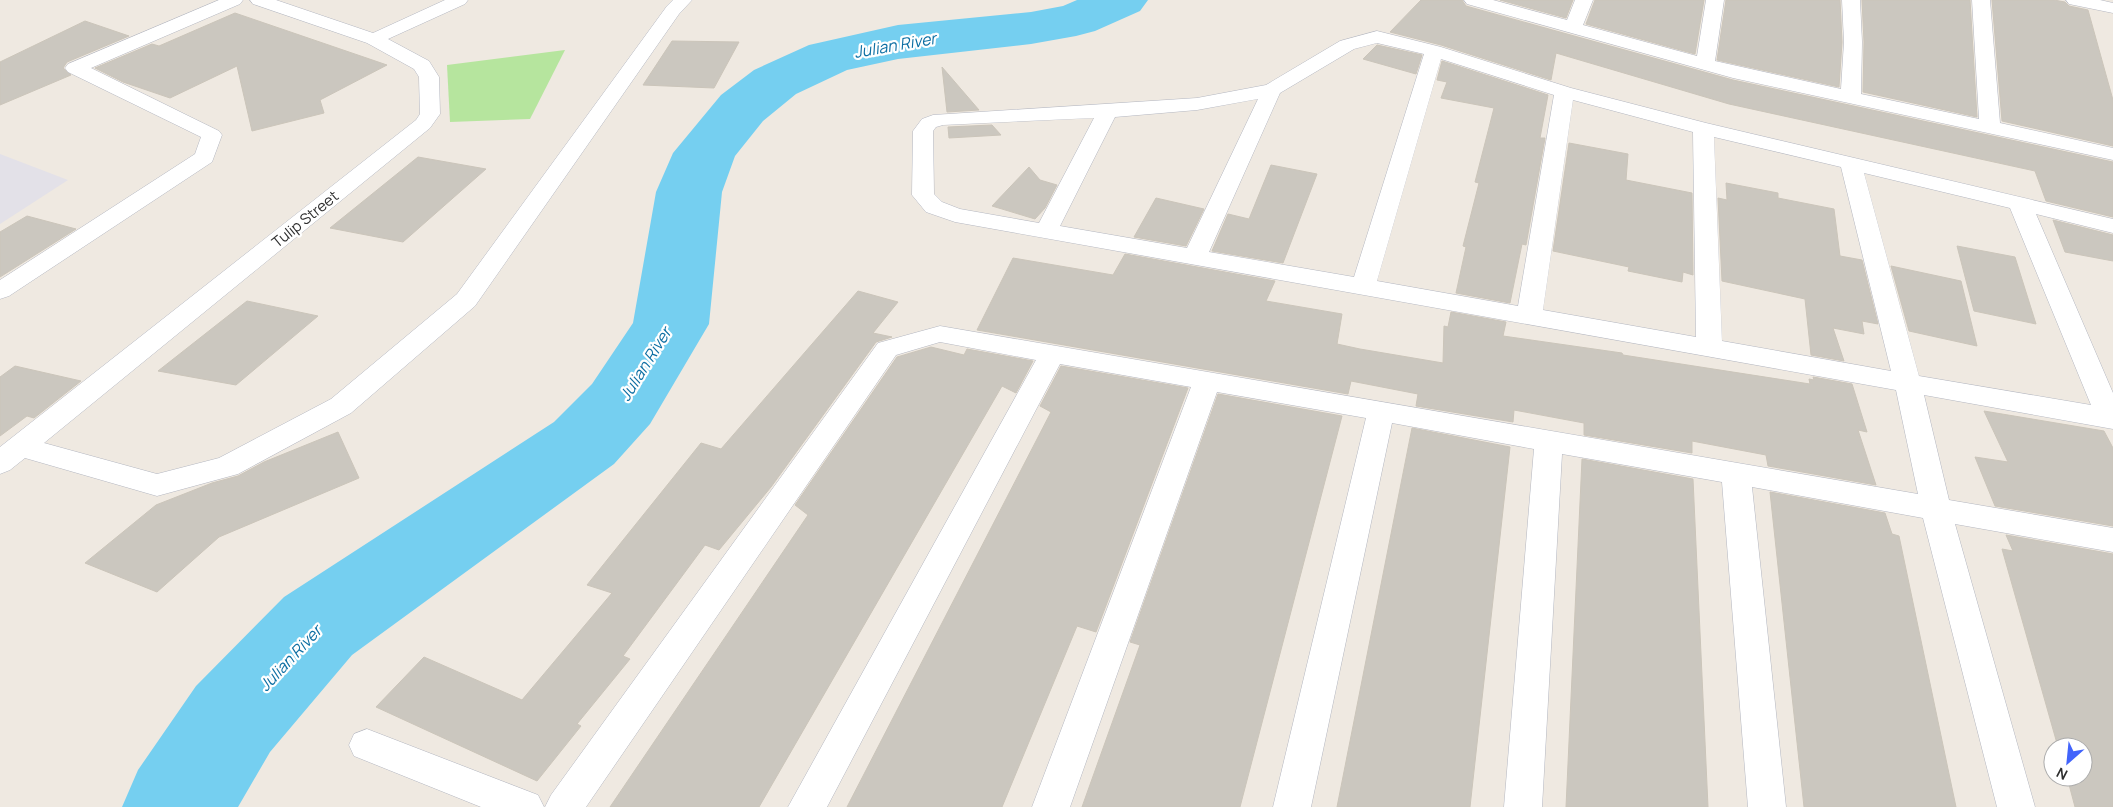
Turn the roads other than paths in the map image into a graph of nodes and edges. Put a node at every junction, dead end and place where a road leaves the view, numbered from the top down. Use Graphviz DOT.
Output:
graph roads {
  1 [pos="234,0"];
  2 [pos="260,0"];
  3 [pos="458,0"];
  4 [pos="683,0"];
  5 [pos="1473,0"];
  6 [pos="1584,0"];
  7 [pos="1715,0"];
  8 [pos="1851,0"];
  9 [pos="1981,0"];
  10 [pos="2075,0"];
  11 [pos="2113,9"];
  12 [pos="1573,27"];
  13 [pos="374,39"];
  14 [pos="1434,51"];
  15 [pos="1705,64"];
  16 [pos="1272,90"];
  17 [pos="1564,92"];
  18 [pos="1851,98"];
  19 [pos="1108,111"];
  20 [pos="1703,128"];
  21 [pos="1990,128"];
  22 [pos="2113,154"];
  23 [pos="1852,164"];
  24 [pos="2019,202"];
  25 [pos="2113,226"];
  26 [pos="1046,232"];
  27 [pos="1194,258"];
  28 [pos="1363,287"];
  29 [pos="0,290"];
  30 [pos="1528,316"];
  31 [pos="1709,348"];
  32 [pos="1052,354"];
  33 [pos="1207,382"];
  34 [pos="1908,384"];
  35 [pos="1380,412"];
  36 [pos="2112,419"];
  37 [pos="1549,442"];
  38 [pos="21,447"];
  39 [pos="0,463"];
  40 [pos="1736,475"];
  41 [pos="1936,509"];
  42 [pos="2113,540"];
  43 [pos="367,745"];
  44 [pos="525,807"];
  45 [pos="564,807"];
  46 [pos="807,807"];
  47 [pos="1051,807"];
  48 [pos="1292,807"];
  49 [pos="1523,807"];
  50 [pos="1768,807"];
  51 [pos="2016,807"];
  1 -- 29 [label="street"];
  2 -- 13 [label="street, Tulip Street"];
  3 -- 13 [label="street"];
  4 -- 38 [label="street"];
  5 -- 12 [label="street"];
  6 -- 12 [label="street"];
  7 -- 15 [label="street"];
  8 -- 18 [label="street"];
  9 -- 21 [label="street"];
  10 -- 11 [label="street"];
  12 -- 15 [label="street"];
  13 -- 38 [label="street, Tulip Street"];
  14 -- 16 [label="street"];
  14 -- 17 [label="street"];
  14 -- 28 [label="street"];
  15 -- 18 [label="street"];
  16 -- 19 [label="street"];
  16 -- 27 [label="street"];
  17 -- 20 [label="street"];
  17 -- 30 [label="street"];
  18 -- 21 [label="street"];
  19 -- 26 [label="street"];
  19 -- 26 [label="street"];
  20 -- 23 [label="street"];
  20 -- 31 [label="street"];
  21 -- 22 [label="street"];
  23 -- 24 [label="street"];
  23 -- 34 [label="street"];
  24 -- 25 [label="street"];
  24 -- 36 [label="street"];
  26 -- 27 [label="street"];
  27 -- 28 [label="street"];
  28 -- 30 [label="street"];
  30 -- 31 [label="street"];
  31 -- 34 [label="street"];
  32 -- 33 [label="street"];
  32 -- 45 [label="street"];
  32 -- 46 [label="street"];
  33 -- 35 [label="street"];
  33 -- 47 [label="street"];
  34 -- 36 [label="street"];
  34 -- 41 [label="street"];
  35 -- 37 [label="street"];
  35 -- 48 [label="street"];
  37 -- 40 [label="street"];
  37 -- 49 [label="street"];
  38 -- 39 [label="street, Tulip Street"];
  40 -- 41 [label="street"];
  40 -- 50 [label="street"];
  41 -- 42 [label="street"];
  41 -- 51 [label="street"];
  43 -- 44 [label="street"];
}
